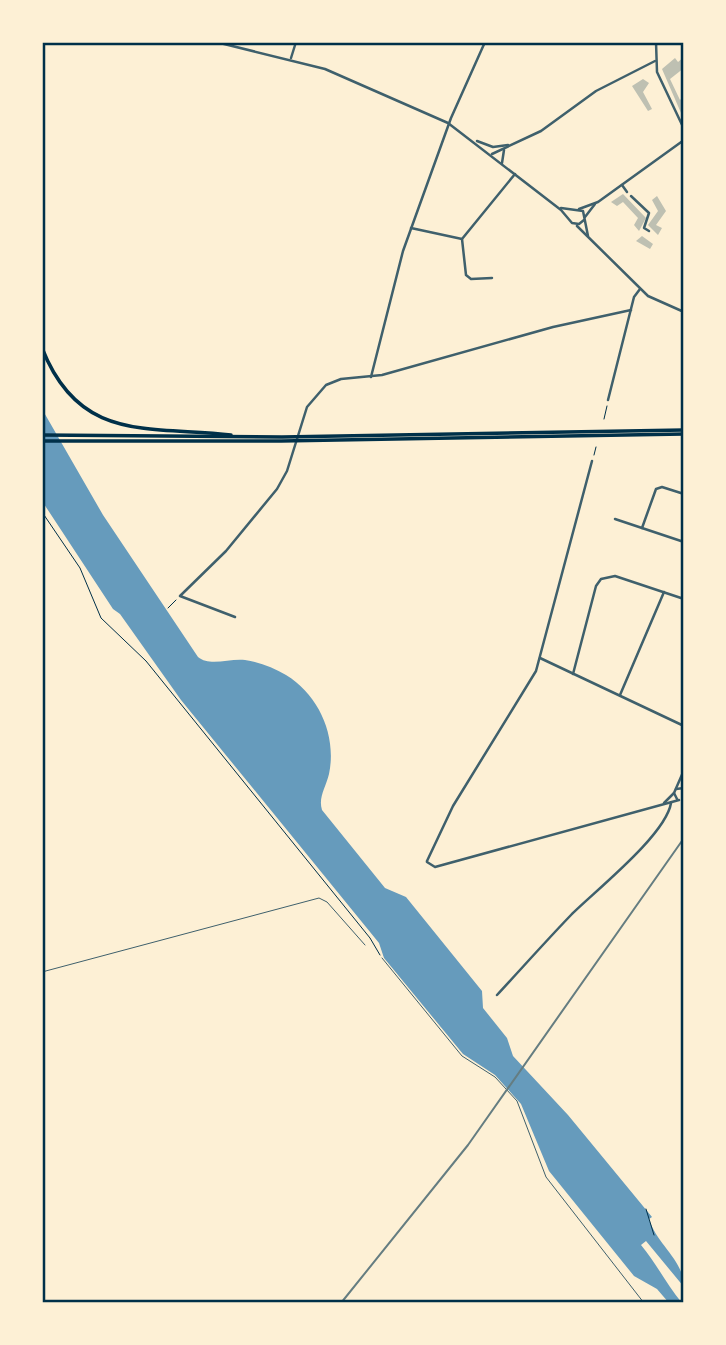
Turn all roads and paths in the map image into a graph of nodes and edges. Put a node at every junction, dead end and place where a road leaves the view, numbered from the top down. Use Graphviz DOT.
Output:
graph roads {
  1 [pos="216,42"];
  2 [pos="296,42"];
  3 [pos="485,42"];
  4 [pos="656,42"];
  5 [pos="291,58"];
  6 [pos="655,61"];
  7 [pos="684,116"];
  8 [pos="679,121"];
  9 [pos="449,123"];
  10 [pos="684,129"];
  11 [pos="473,139"];
  12 [pos="684,140"];
  13 [pos="511,145"];
  14 [pos="497,147"];
  15 [pos="505,148"];
  16 [pos="491,154"];
  17 [pos="502,163"];
  18 [pos="515,174"];
  19 [pos="622,185"];
  20 [pos="628,192"];
  21 [pos="631,196"];
  22 [pos="597,202"];
  23 [pos="557,207"];
  24 [pos="577,209"];
  25 [pos="569,218"];
  26 [pos="584,218"];
  27 [pos="575,224"];
  28 [pos="411,228"];
  29 [pos="649,231"];
  30 [pos="462,239"];
  31 [pos="593,242"];
  32 [pos="492,278"];
  33 [pos="640,289"];
  34 [pos="631,310"];
  35 [pos="684,312"];
  36 [pos="42,348"];
  37 [pos="371,377"];
  38 [pos="608,400"];
  39 [pos="604,419"];
  40 [pos="684,432"];
  41 [pos="42,435"];
  42 [pos="254,437"];
  43 [pos="281,439"];
  44 [pos="42,441"];
  45 [pos="596,447"];
  46 [pos="592,461"];
  47 [pos="684,494"];
  48 [pos="42,512"];
  49 [pos="615,519"];
  50 [pos="642,528"];
  51 [pos="684,542"];
  52 [pos="664,593"];
  53 [pos="180,596"];
  54 [pos="684,599"];
  55 [pos="168,608"];
  56 [pos="235,617"];
  57 [pos="540,658"];
  58 [pos="573,674"];
  59 [pos="620,695"];
  60 [pos="684,726"];
  61 [pos="684,770"];
  62 [pos="684,788"];
  63 [pos="675,791"];
  64 [pos="682,800"];
  65 [pos="671,803"];
  66 [pos="661,805"];
  67 [pos="365,945"];
  68 [pos="382,958"];
  69 [pos="42,972"];
  70 [pos="497,995"];
  71 [pos="646,1209"];
  72 [pos="654,1235"];
  73 [pos="644,1303"];
  1 -- 5 [label="street"];
  2 -- 5 [label="street"];
  3 -- 9 [label="street"];
  4 -- 6 [label="street"];
  5 -- 9 [label="street"];
  6 -- 8 [label="street"];
  6 -- 13 [label="street"];
  7 -- 8 [label="street"];
  8 -- 10 [label="street"];
  9 -- 11 [label="street"];
  9 -- 28 [label="street"];
  11 -- 14 [label="street"];
  11 -- 16 [label="street"];
  12 -- 19 [label="street"];
  13 -- 14 [label="street"];
  13 -- 15 [label="street"];
  14 -- 16 [label="street"];
  15 -- 16 [label="street"];
  15 -- 17 [label="street"];
  16 -- 17 [label="street"];
  17 -- 18 [label="street"];
  18 -- 23 [label="street"];
  18 -- 30 [label="street"];
  19 -- 20 [label="street"];
  19 -- 22 [label="street"];
  21 -- 29 [label="street"];
  22 -- 24 [label="street"];
  22 -- 26 [label="street"];
  23 -- 24 [label="street"];
  23 -- 25 [label="street"];
  24 -- 25 [label="street"];
  24 -- 26 [label="street"];
  25 -- 27 [label="street"];
  26 -- 27 [label="street"];
  26 -- 31 [label="street"];
  27 -- 31 [label="street"];
  28 -- 30 [label="street"];
  28 -- 37 [label="street"];
  30 -- 32 [label="street"];
  31 -- 33 [label="street"];
  33 -- 34 [label="street"];
  33 -- 35 [label="street"];
  34 -- 37 [label="street"];
  34 -- 38 [label="street"];
  36 -- 42 [label="highway"];
  37 -- 53 [label="street"];
  38 -- 39 [label="path"];
  40 -- 43 [label="highway"];
  41 -- 42 [label="highway"];
  42 -- 43 [label="highway"];
  43 -- 44 [label="highway"];
  45 -- 46 [label="path"];
  46 -- 57 [label="street"];
  47 -- 50 [label="street"];
  48 -- 68 [label="path"];
  49 -- 50 [label="street"];
  50 -- 51 [label="street"];
  52 -- 54 [label="street"];
  52 -- 58 [label="street"];
  52 -- 59 [label="street"];
  53 -- 55 [label="path"];
  53 -- 56 [label="street"];
  57 -- 58 [label="street"];
  57 -- 66 [label="street"];
  58 -- 59 [label="street"];
  59 -- 60 [label="street"];
  61 -- 63 [label="street"];
  62 -- 63 [label="street"];
  63 -- 64 [label="street"];
  63 -- 66 [label="street"];
  64 -- 65 [label="street"];
  65 -- 66 [label="street"];
  65 -- 70 [label="street"];
  67 -- 69 [label="lane"];
  68 -- 73 [label="lane"];
  71 -- 72 [label="path"];
}
